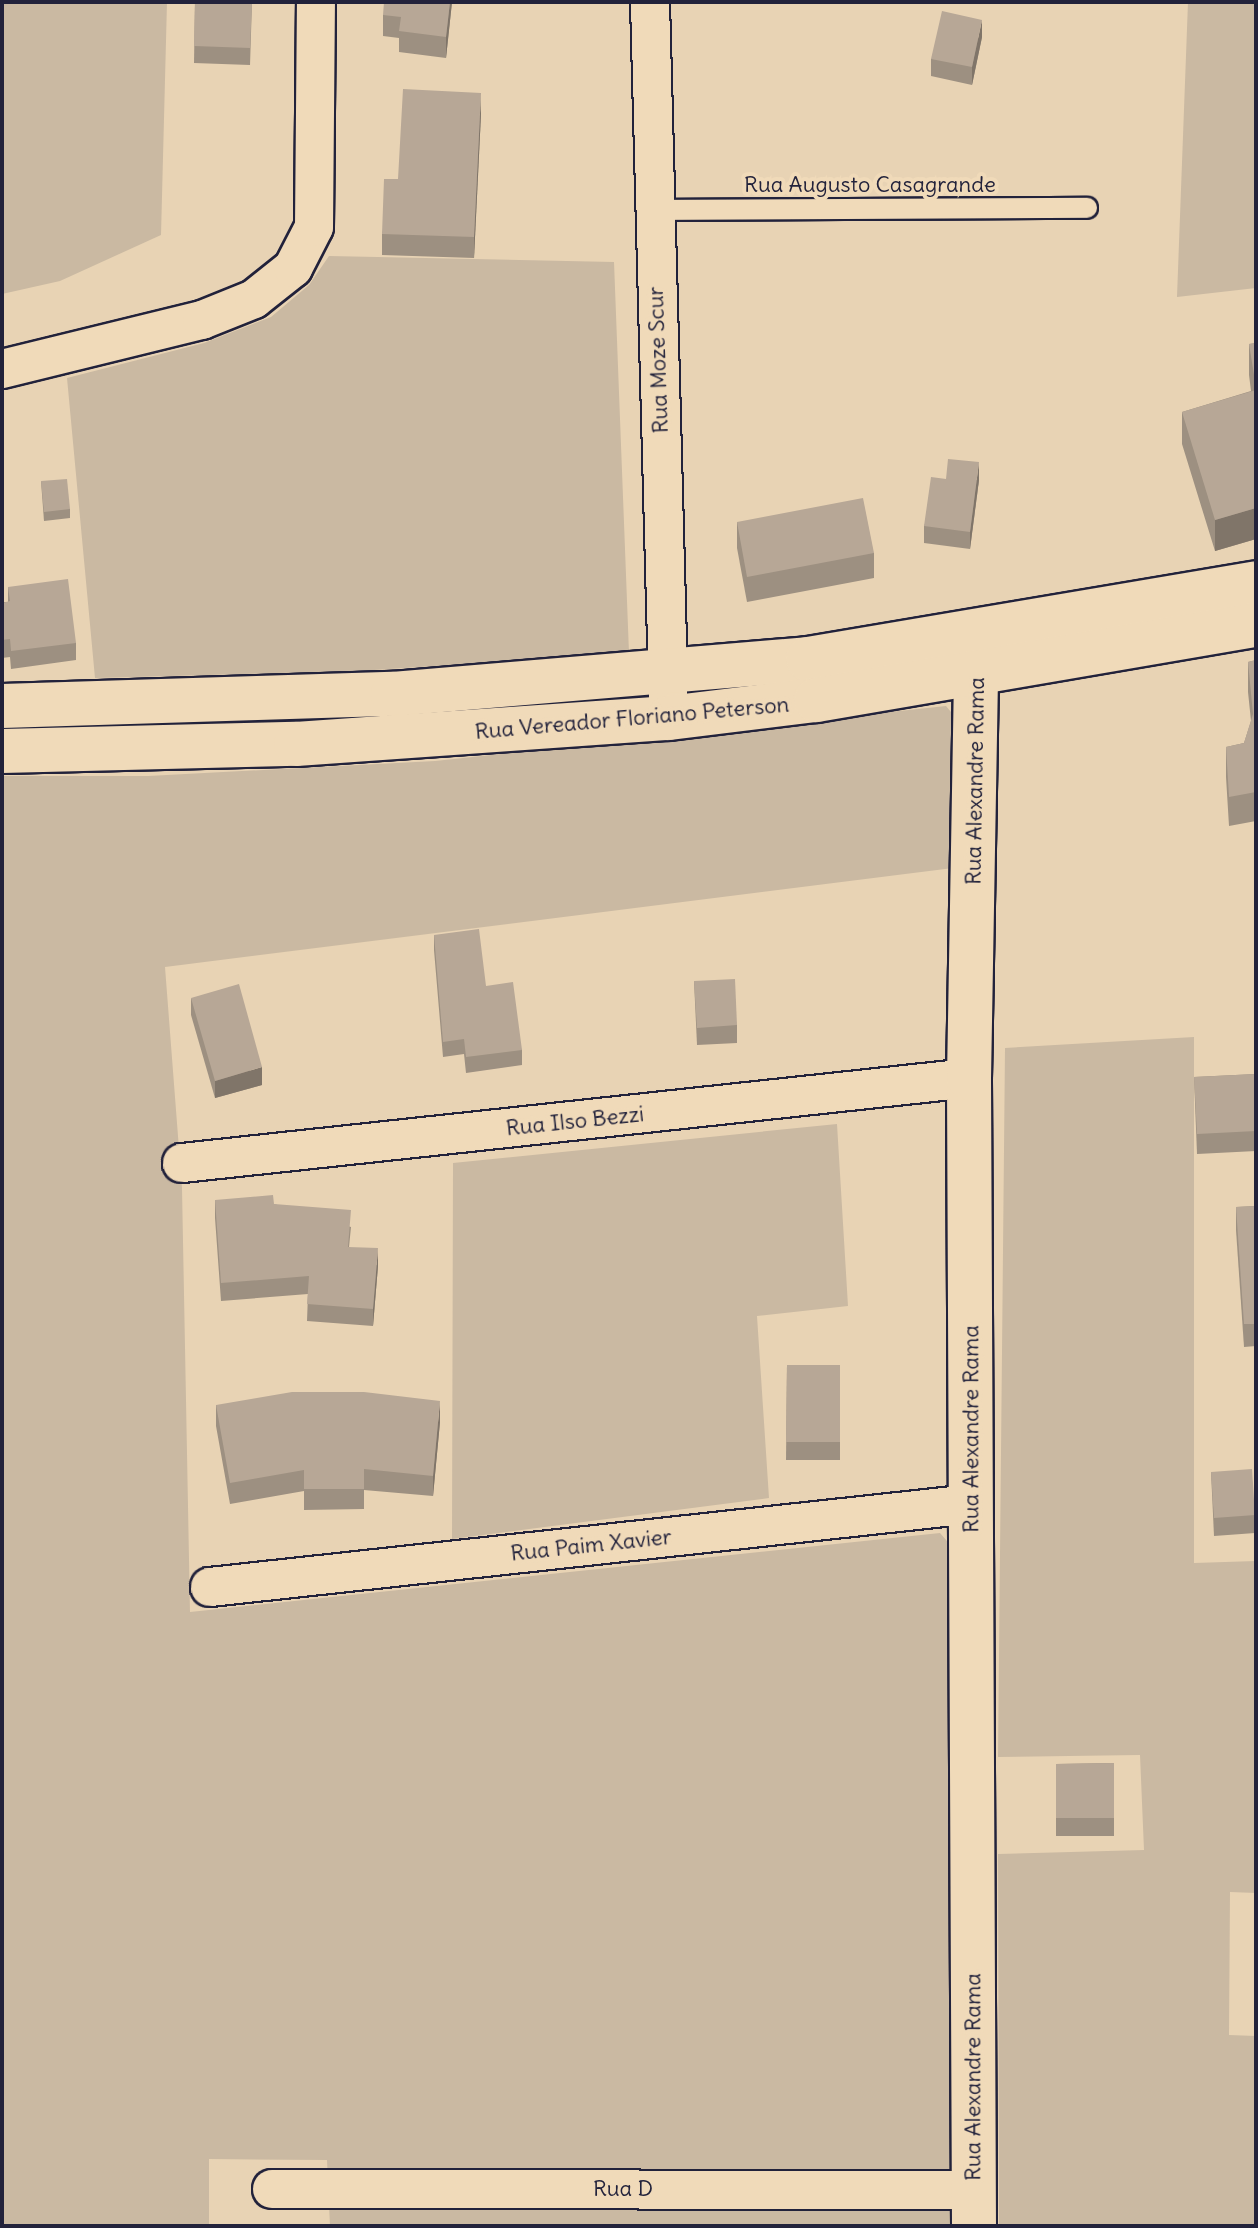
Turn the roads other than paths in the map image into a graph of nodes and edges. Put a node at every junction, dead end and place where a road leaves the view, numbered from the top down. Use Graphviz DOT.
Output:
graph roads {
  1 [pos="316,2"];
  2 [pos="650,2"];
  3 [pos="1087,208"];
  4 [pos="654,210"];
  5 [pos="2,369"];
  6 [pos="1256,583"];
  7 [pos="1256,625"];
  8 [pos="977,653"];
  9 [pos="666,671"];
  10 [pos="2,706"];
  11 [pos="669,718"];
  12 [pos="2,751"];
  13 [pos="969,1078"];
  14 [pos="182,1163"];
  15 [pos="972,1504"];
  16 [pos="210,1587"];
  17 [pos="272,2189"];
  18 [pos="974,2208"];
  1 -- 5 [label="street"];
  2 -- 4 [label="street, Rua Moze Scur"];
  3 -- 4 [label="lane, Rua Augusto Casagrande"];
  4 -- 9 [label="street, Rua Moze Scur"];
  6 -- 8 [label="main road, Rua Vereador Floriano Peterson"];
  7 -- 8 [label="main road, Rua Vereador Floriano Peterson"];
  8 -- 9 [label="main road, Rua Vereador Floriano Peterson"];
  8 -- 11 [label="main road, Rua Vereador Floriano Peterson"];
  8 -- 13 [label="main road, Rua Alexandre Rama"];
  9 -- 10 [label="main road, Rua Vereador Floriano Peterson"];
  9 -- 11 [label="street, Rua Moze Scur"];
  11 -- 12 [label="main road, Rua Vereador Floriano Peterson"];
  13 -- 14 [label="street, Rua Ilso Bezzi"];
  13 -- 15 [label="main road, Rua Alexandre Rama"];
  15 -- 16 [label="street, Rua Paim Xavier"];
  15 -- 18 [label="main road, Rua Alexandre Rama"];
  17 -- 18 [label="street, Rua D"];
}
